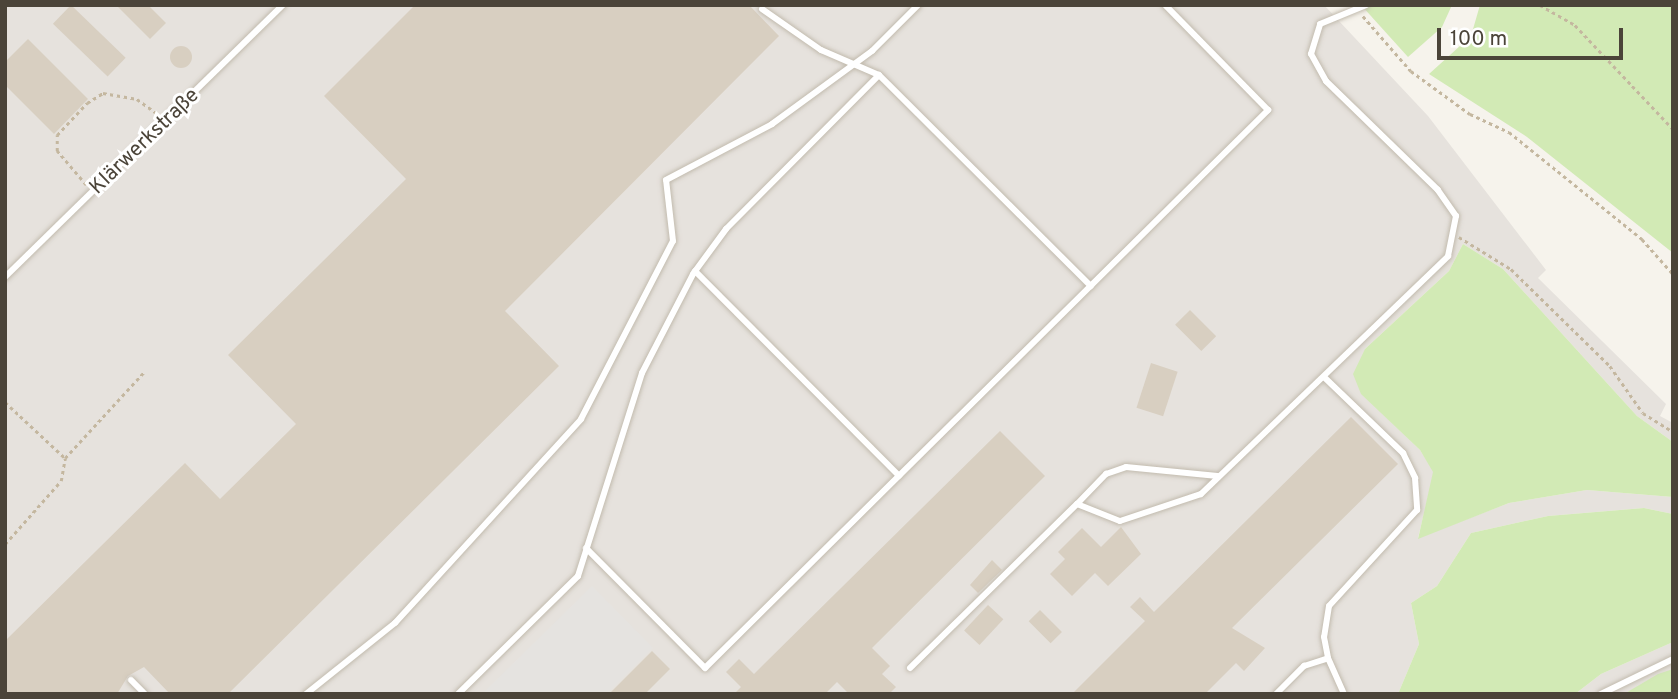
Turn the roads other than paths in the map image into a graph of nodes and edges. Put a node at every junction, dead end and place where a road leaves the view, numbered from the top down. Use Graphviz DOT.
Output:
graph roads {
  1 [pos="283,5"];
  2 [pos="918,5"];
  3 [pos="1165,5"];
  4 [pos="1366,5"];
  5 [pos="762,9"];
  6 [pos="851,63"];
  7 [pos="879,75"];
  8 [pos="695,271"];
  9 [pos="5,277"];
  10 [pos="1091,286"];
  11 [pos="1324,377"];
  12 [pos="899,476"];
  13 [pos="1218,476"];
  14 [pos="1077,504"];
  15 [pos="586,548"];
  16 [pos="1328,658"];
  17 [pos="1673,659"];
  18 [pos="911,668"];
  19 [pos="131,680"];
  20 [pos="145,694"];
  21 [pos="306,694"];
  22 [pos="458,694"];
  23 [pos="1276,694"];
  24 [pos="1344,694"];
  25 [pos="1601,694"];
  1 -- 9 [label="lane, Klärwerkstraße"];
  2 -- 6 [label="lane"];
  3 -- 10 [label="lane"];
  4 -- 11 [label="lane"];
  5 -- 6 [label="lane"];
  6 -- 7 [label="lane"];
  6 -- 21 [label="lane"];
  7 -- 8 [label="lane"];
  7 -- 10 [label="lane"];
  8 -- 12 [label="lane"];
  8 -- 15 [label="lane"];
  10 -- 12 [label="lane"];
  11 -- 13 [label="lane"];
  11 -- 16 [label="lane"];
  12 -- 15 [label="lane"];
  13 -- 14 [label="lane"];
  13 -- 14 [label="lane"];
  14 -- 18 [label="lane"];
  15 -- 22 [label="lane"];
  16 -- 23 [label="lane"];
  16 -- 24 [label="lane"];
  17 -- 25 [label="lane"];
  19 -- 20 [label="lane"];
}
